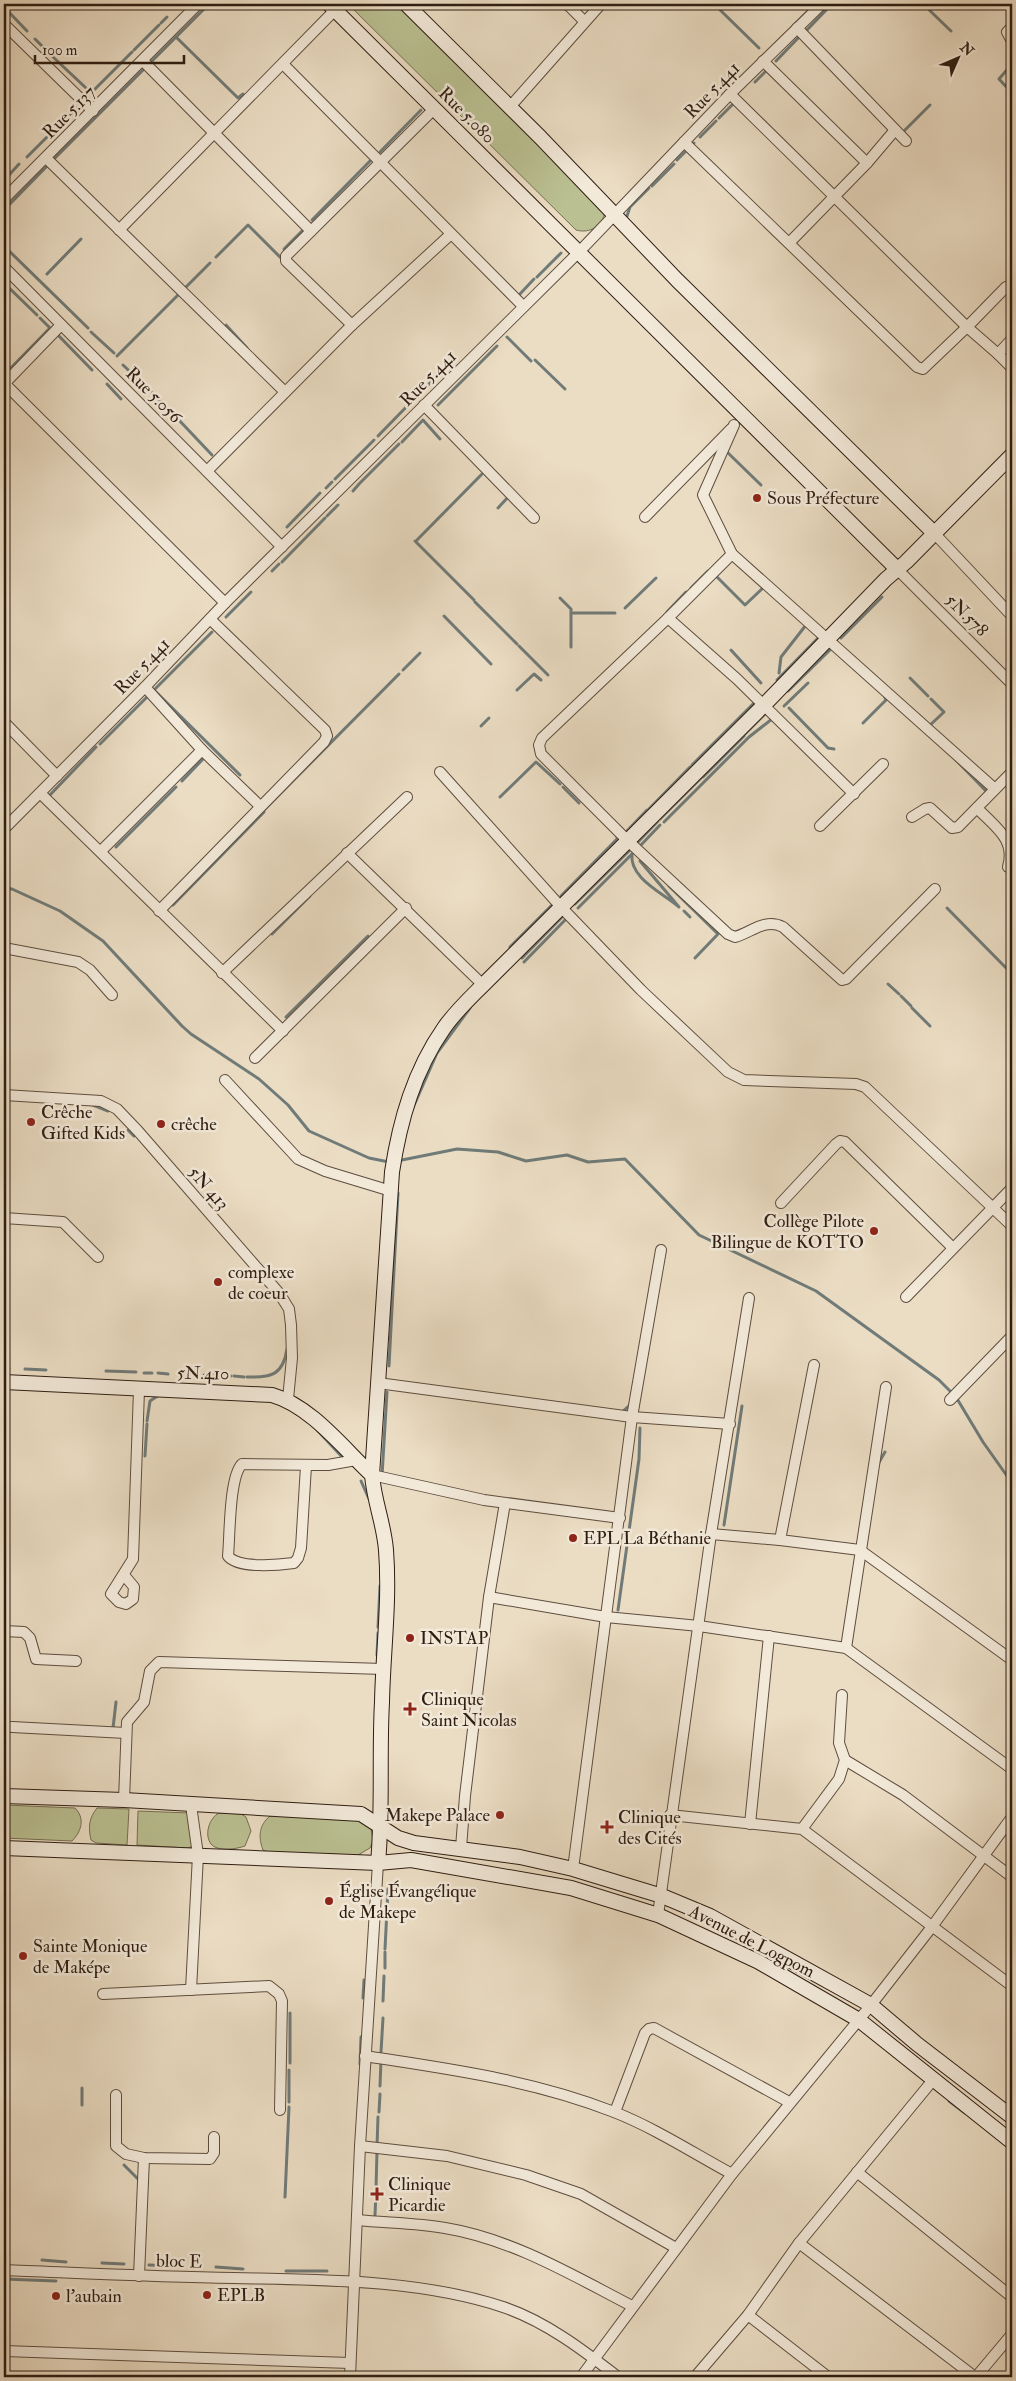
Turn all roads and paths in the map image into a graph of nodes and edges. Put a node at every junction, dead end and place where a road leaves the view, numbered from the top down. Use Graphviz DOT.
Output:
graph roads {
  1 [pos="198,4"];
  2 [pos="406,4"];
  3 [pos="567,4"];
  4 [pos="601,4"];
  5 [pos="822,4"];
  6 [pos="332,7"];
  7 [pos="584,21"];
  8 [pos="4,24"];
  9 [pos="1012,27"];
  10 [pos="797,28"];
  11 [pos="1012,41"];
  12 [pos="143,61"];
  13 [pos="763,61"];
  14 [pos="283,64"];
  15 [pos="730,94"];
  16 [pos="509,108"];
  17 [pos="434,109"];
  18 [pos="93,111"];
  19 [pos="895,130"];
  20 [pos="216,132"];
  21 [pos="906,141"];
  22 [pos="684,142"];
  23 [pos="46,158"];
  24 [pos="381,161"];
  25 [pos="868,163"];
  26 [pos="835,196"];
  27 [pos="4,199"];
  28 [pos="614,215"];
  29 [pos="119,230"];
  30 [pos="311,231"];
  31 [pos="451,234"];
  32 [pos="790,242"];
  33 [pos="579,252"];
  34 [pos="4,267"];
  35 [pos="1006,287"];
  36 [pos="523,306"];
  37 [pos="61,325"];
  38 [pos="352,325"];
  39 [pos="967,327"];
  40 [pos="1012,339"];
  41 [pos="998,354"];
  42 [pos="1012,368"];
  43 [pos="4,383"];
  44 [pos="285,392"];
  45 [pos="424,405"];
  46 [pos="739,420"];
  47 [pos="1012,456"];
  48 [pos="207,471"];
  49 [pos="645,517"];
  50 [pos="534,518"];
  51 [pos="935,534"];
  52 [pos="282,546"];
  53 [pos="732,554"];
  54 [pos="898,570"];
  55 [pos="225,603"];
  56 [pos="1012,616"];
  57 [pos="668,618"];
  58 [pos="210,619"];
  59 [pos="828,639"];
  60 [pos="1012,684"];
  61 [pos="145,687"];
  62 [pos="764,705"];
  63 [pos="4,722"];
  64 [pos="202,750"];
  65 [pos="883,764"];
  66 [pos="440,772"];
  67 [pos="1012,772"];
  68 [pos="57,776"];
  69 [pos="995,789"];
  70 [pos="40,793"];
  71 [pos="854,794"];
  72 [pos="407,797"];
  73 [pos="260,806"];
  74 [pos="977,808"];
  75 [pos="912,817"];
  76 [pos="820,826"];
  77 [pos="4,829"];
  78 [pos="628,841"];
  79 [pos="101,851"];
  80 [pos="347,853"];
  81 [pos="1008,867"];
  82 [pos="935,889"];
  83 [pos="561,907"];
  84 [pos="406,908"];
  85 [pos="159,911"];
  86 [pos="4,948"];
  87 [pos="222,973"];
  88 [pos="483,984"];
  89 [pos="112,996"];
  90 [pos="283,1031"];
  91 [pos="254,1058"];
  92 [pos="225,1080"];
  93 [pos="4,1096"];
  94 [pos="1012,1188"];
  95 [pos="391,1191"];
  96 [pos="781,1203"];
  97 [pos="993,1207"];
  98 [pos="4,1218"];
  99 [pos="1012,1226"];
  100 [pos="953,1248"];
  101 [pos="660,1250"];
  102 [pos="98,1257"];
  103 [pos="906,1297"];
  104 [pos="750,1298"];
  105 [pos="1012,1336"];
  106 [pos="814,1365"];
  107 [pos="4,1382"];
  108 [pos="378,1383"];
  109 [pos="886,1387"];
  110 [pos="139,1390"];
  111 [pos="288,1400"];
  112 [pos="950,1400"];
  113 [pos="632,1417"];
  114 [pos="730,1424"];
  115 [pos="356,1460"];
  116 [pos="306,1466"];
  117 [pos="372,1475"];
  118 [pos="505,1503"];
  119 [pos="620,1518"];
  120 [pos="711,1534"];
  121 [pos="780,1540"];
  122 [pos="860,1550"];
  123 [pos="124,1575"];
  124 [pos="490,1597"];
  125 [pos="606,1617"];
  126 [pos="699,1626"];
  127 [pos="4,1631"];
  128 [pos="769,1636"];
  129 [pos="846,1648"];
  130 [pos="1012,1660"];
  131 [pos="76,1661"];
  132 [pos="383,1669"];
  133 [pos="842,1695"];
  134 [pos="12,1727"];
  135 [pos="126,1733"];
  136 [pos="845,1760"];
  137 [pos="1012,1769"];
  138 [pos="4,1796"];
  139 [pos="124,1800"];
  140 [pos="191,1805"];
  141 [pos="670,1815"];
  142 [pos="1012,1817"];
  143 [pos="750,1824"];
  144 [pos="382,1827"];
  145 [pos="802,1829"];
  146 [pos="4,1848"];
  147 [pos="461,1848"];
  148 [pos="198,1855"];
  149 [pos="983,1857"];
  150 [pos="378,1863"];
  151 [pos="573,1869"];
  152 [pos="1012,1878"];
  153 [pos="662,1896"];
  154 [pos="658,1915"];
  155 [pos="932,1928"];
  156 [pos="1012,1986"];
  157 [pos="191,1990"];
  158 [pos="103,1994"];
  159 [pos="872,2004"];
  160 [pos="859,2020"];
  161 [pos="365,2056"];
  162 [pos="933,2080"];
  163 [pos="116,2095"];
  164 [pos="789,2102"];
  165 [pos="280,2110"];
  166 [pos="615,2112"];
  167 [pos="1012,2117"];
  168 [pos="214,2137"];
  169 [pos="1012,2142"];
  170 [pos="360,2146"];
  171 [pos="144,2158"];
  172 [pos="857,2172"];
  173 [pos="732,2174"];
  174 [pos="357,2220"];
  175 [pos="799,2243"];
  176 [pos="676,2248"];
  177 [pos="4,2270"];
  178 [pos="138,2276"];
  179 [pos="354,2281"];
  180 [pos="1012,2297"];
  181 [pos="632,2306"];
  182 [pos="748,2315"];
  183 [pos="1012,2334"];
  184 [pos="4,2351"];
  185 [pos="594,2358"];
  186 [pos="350,2363"];
  187 [pos="350,2377"];
  188 [pos="581,2377"];
  189 [pos="618,2377"];
  190 [pos="695,2377"];
  191 [pos="828,2377"];
  192 [pos="975,2377"];
  1 -- 12 [label="street, Rue 5.137"];
  2 -- 16 [label="main road, Rue 5.080"];
  3 -- 7 [label="street"];
  4 -- 7 [label="street"];
  5 -- 10 [label="street, Rue 5.441"];
  6 -- 14 [label="street"];
  6 -- 17 [label="main road, Rue 5.080"];
  7 -- 16 [label="street"];
  8 -- 18 [label="street"];
  9 -- 11 [label="street"];
  10 -- 13 [label="street, Rue 5.441"];
  10 -- 19 [label="street"];
  12 -- 18 [label="street, Rue 5.137"];
  12 -- 20 [label="street"];
  13 -- 15 [label="street, Rue 5.441"];
  13 -- 25 [label="street"];
  14 -- 20 [label="street"];
  14 -- 24 [label="street"];
  15 -- 22 [label="street, Rue 5.441"];
  15 -- 26 [label="street"];
  16 -- 28 [label="main road, Rue 5.080"];
  17 -- 24 [label="street"];
  17 -- 33 [label="main road, Rue 5.080"];
  18 -- 23 [label="street, Rue 5.137"];
  19 -- 21 [label="street"];
  19 -- 25 [label="street"];
  20 -- 29 [label="street"];
  20 -- 30 [label="street"];
  22 -- 28 [label="street, Rue 5.441"];
  22 -- 32 [label="street"];
  23 -- 27 [label="street, Rue 5.137"];
  23 -- 29 [label="street"];
  24 -- 30 [label="street"];
  24 -- 31 [label="street"];
  25 -- 26 [label="street"];
  26 -- 32 [label="street"];
  26 -- 39 [label="street"];
  28 -- 33 [label="street, Rue 5.441"];
  28 -- 51 [label="main road, Rue 5.080"];
  29 -- 44 [label="street"];
  30 -- 38 [label="street"];
  31 -- 36 [label="street"];
  31 -- 38 [label="street"];
  32 -- 39 [label="street"];
  33 -- 36 [label="street, Rue 5.441"];
  33 -- 46 [label="main road, Rue 5.080"];
  34 -- 37 [label="street, Rue 5.056"];
  35 -- 39 [label="street"];
  36 -- 45 [label="street, Rue 5.441"];
  37 -- 43 [label="street"];
  37 -- 48 [label="street, Rue 5.056"];
  38 -- 44 [label="street"];
  39 -- 41 [label="street"];
  40 -- 41 [label="street"];
  41 -- 42 [label="street"];
  43 -- 55 [label="street"];
  44 -- 48 [label="street"];
  45 -- 50 [label="street"];
  45 -- 52 [label="street, Rue 5.441"];
  46 -- 49 [label="street"];
  46 -- 53 [label="street"];
  46 -- 54 [label="main road, Rue 5.080"];
  47 -- 51 [label="main road"];
  48 -- 52 [label="street, Rue 5.056"];
  51 -- 54 [label="main road"];
  51 -- 56 [label="street"];
  52 -- 55 [label="street, Rue 5.441"];
  53 -- 57 [label="street"];
  53 -- 59 [label="street"];
  54 -- 59 [label="main road"];
  54 -- 60 [label="street, 5N.578"];
  55 -- 58 [label="street, Rue 5.441"];
  57 -- 62 [label="street"];
  57 -- 78 [label="street"];
  58 -- 61 [label="street, Rue 5.441"];
  58 -- 73 [label="street"];
  59 -- 62 [label="main road"];
  59 -- 69 [label="street"];
  61 -- 64 [label="street"];
  61 -- 68 [label="street, Rue 5.441"];
  62 -- 71 [label="street"];
  62 -- 78 [label="main road"];
  63 -- 68 [label="street"];
  64 -- 73 [label="street"];
  64 -- 79 [label="street"];
  65 -- 71 [label="street"];
  66 -- 83 [label="street"];
  67 -- 69 [label="street"];
  68 -- 70 [label="street, Rue 5.441"];
  69 -- 74 [label="street"];
  70 -- 77 [label="street, Rue 5.441"];
  70 -- 79 [label="street"];
  71 -- 76 [label="street"];
  72 -- 80 [label="street"];
  73 -- 85 [label="street"];
  74 -- 75 [label="street"];
  74 -- 81 [label="street"];
  78 -- 82 [label="street"];
  78 -- 83 [label="main road"];
  79 -- 85 [label="street"];
  80 -- 84 [label="street"];
  80 -- 87 [label="street"];
  83 -- 88 [label="main road"];
  83 -- 97 [label="street"];
  84 -- 88 [label="street"];
  84 -- 90 [label="street"];
  85 -- 87 [label="street"];
  86 -- 89 [label="street"];
  87 -- 90 [label="street"];
  88 -- 95 [label="main road"];
  90 -- 91 [label="street"];
  92 -- 95 [label="street"];
  93 -- 111 [label="street, 5N 413"];
  94 -- 97 [label="street"];
  95 -- 108 [label="main road"];
  96 -- 100 [label="street"];
  97 -- 99 [label="street"];
  97 -- 100 [label="street"];
  98 -- 102 [label="street"];
  100 -- 103 [label="street"];
  101 -- 113 [label="street"];
  104 -- 114 [label="street"];
  105 -- 112 [label="street"];
  106 -- 121 [label="street"];
  107 -- 110 [label="main road, 5N.410"];
  108 -- 113 [label="street"];
  108 -- 117 [label="main road"];
  109 -- 122 [label="street"];
  110 -- 111 [label="main road, 5N.410"];
  110 -- 123 [label="street"];
  111 -- 115 [label="main road, 5N.410"];
  113 -- 114 [label="street"];
  113 -- 119 [label="street"];
  114 -- 120 [label="street"];
  115 -- 116 [label="street"];
  115 -- 117 [label="main road, 5N.410"];
  116 -- 116 [label="street"];
  117 -- 118 [label="street"];
  117 -- 132 [label="main road"];
  118 -- 119 [label="street"];
  118 -- 124 [label="street"];
  119 -- 125 [label="street"];
  120 -- 121 [label="street"];
  120 -- 126 [label="street"];
  121 -- 122 [label="street"];
  122 -- 129 [label="street"];
  122 -- 130 [label="street"];
  124 -- 125 [label="street"];
  124 -- 147 [label="street"];
  125 -- 126 [label="street"];
  125 -- 151 [label="street"];
  126 -- 128 [label="street"];
  126 -- 141 [label="street"];
  127 -- 131 [label="street"];
  128 -- 129 [label="street"];
  128 -- 143 [label="street"];
  129 -- 137 [label="street"];
  132 -- 135 [label="street"];
  132 -- 144 [label="main road"];
  133 -- 136 [label="street"];
  134 -- 135 [label="street"];
  135 -- 139 [label="street"];
  136 -- 145 [label="street"];
  136 -- 149 [label="street"];
  138 -- 139 [label="main road, Avenue de Logpom"];
  139 -- 140 [label="main road, Avenue de Logpom"];
  140 -- 144 [label="main road, Avenue de Logpom"];
  140 -- 148 [label="street"];
  141 -- 143 [label="street"];
  141 -- 153 [label="street"];
  142 -- 149 [label="street"];
  143 -- 145 [label="street"];
  144 -- 147 [label="main road, Avenue de Logpom"];
  144 -- 150 [label="main road"];
  145 -- 155 [label="street"];
  146 -- 148 [label="main road, Avenue de Logpom"];
  147 -- 151 [label="main road, Avenue de Logpom"];
  148 -- 150 [label="main road, Avenue de Logpom"];
  148 -- 157 [label="street"];
  149 -- 152 [label="street"];
  149 -- 155 [label="street"];
  150 -- 154 [label="main road, Avenue de Logpom"];
  150 -- 161 [label="street"];
  151 -- 153 [label="main road, Avenue de Logpom"];
  153 -- 154 [label="street"];
  153 -- 159 [label="main road, Avenue de Logpom"];
  154 -- 160 [label="main road, Avenue de Logpom"];
  155 -- 156 [label="street"];
  155 -- 159 [label="street"];
  157 -- 158 [label="street"];
  157 -- 165 [label="street"];
  159 -- 160 [label="street"];
  159 -- 167 [label="main road, Avenue de Logpom"];
  160 -- 162 [label="main road, Avenue de Logpom"];
  160 -- 164 [label="street"];
  161 -- 166 [label="street"];
  161 -- 170 [label="street"];
  162 -- 169 [label="main road, Avenue de Logpom"];
  162 -- 172 [label="street"];
  163 -- 171 [label="street"];
  164 -- 166 [label="street"];
  164 -- 173 [label="street"];
  166 -- 173 [label="street"];
  168 -- 171 [label="street"];
  170 -- 174 [label="street"];
  170 -- 176 [label="street"];
  171 -- 178 [label="street"];
  172 -- 175 [label="street"];
  172 -- 180 [label="street"];
  173 -- 176 [label="street"];
  174 -- 179 [label="street"];
  174 -- 181 [label="street"];
  175 -- 182 [label="street"];
  175 -- 192 [label="street"];
  176 -- 181 [label="street"];
  177 -- 178 [label="street, bloc E"];
  178 -- 179 [label="street, bloc E"];
  179 -- 185 [label="street, bloc E"];
  179 -- 186 [label="street"];
  181 -- 185 [label="street"];
  182 -- 190 [label="street"];
  182 -- 191 [label="street"];
  183 -- 192 [label="street"];
  184 -- 186 [label="street"];
  185 -- 188 [label="street"];
  185 -- 189 [label="street, bloc E"];
  186 -- 187 [label="street"];
}
